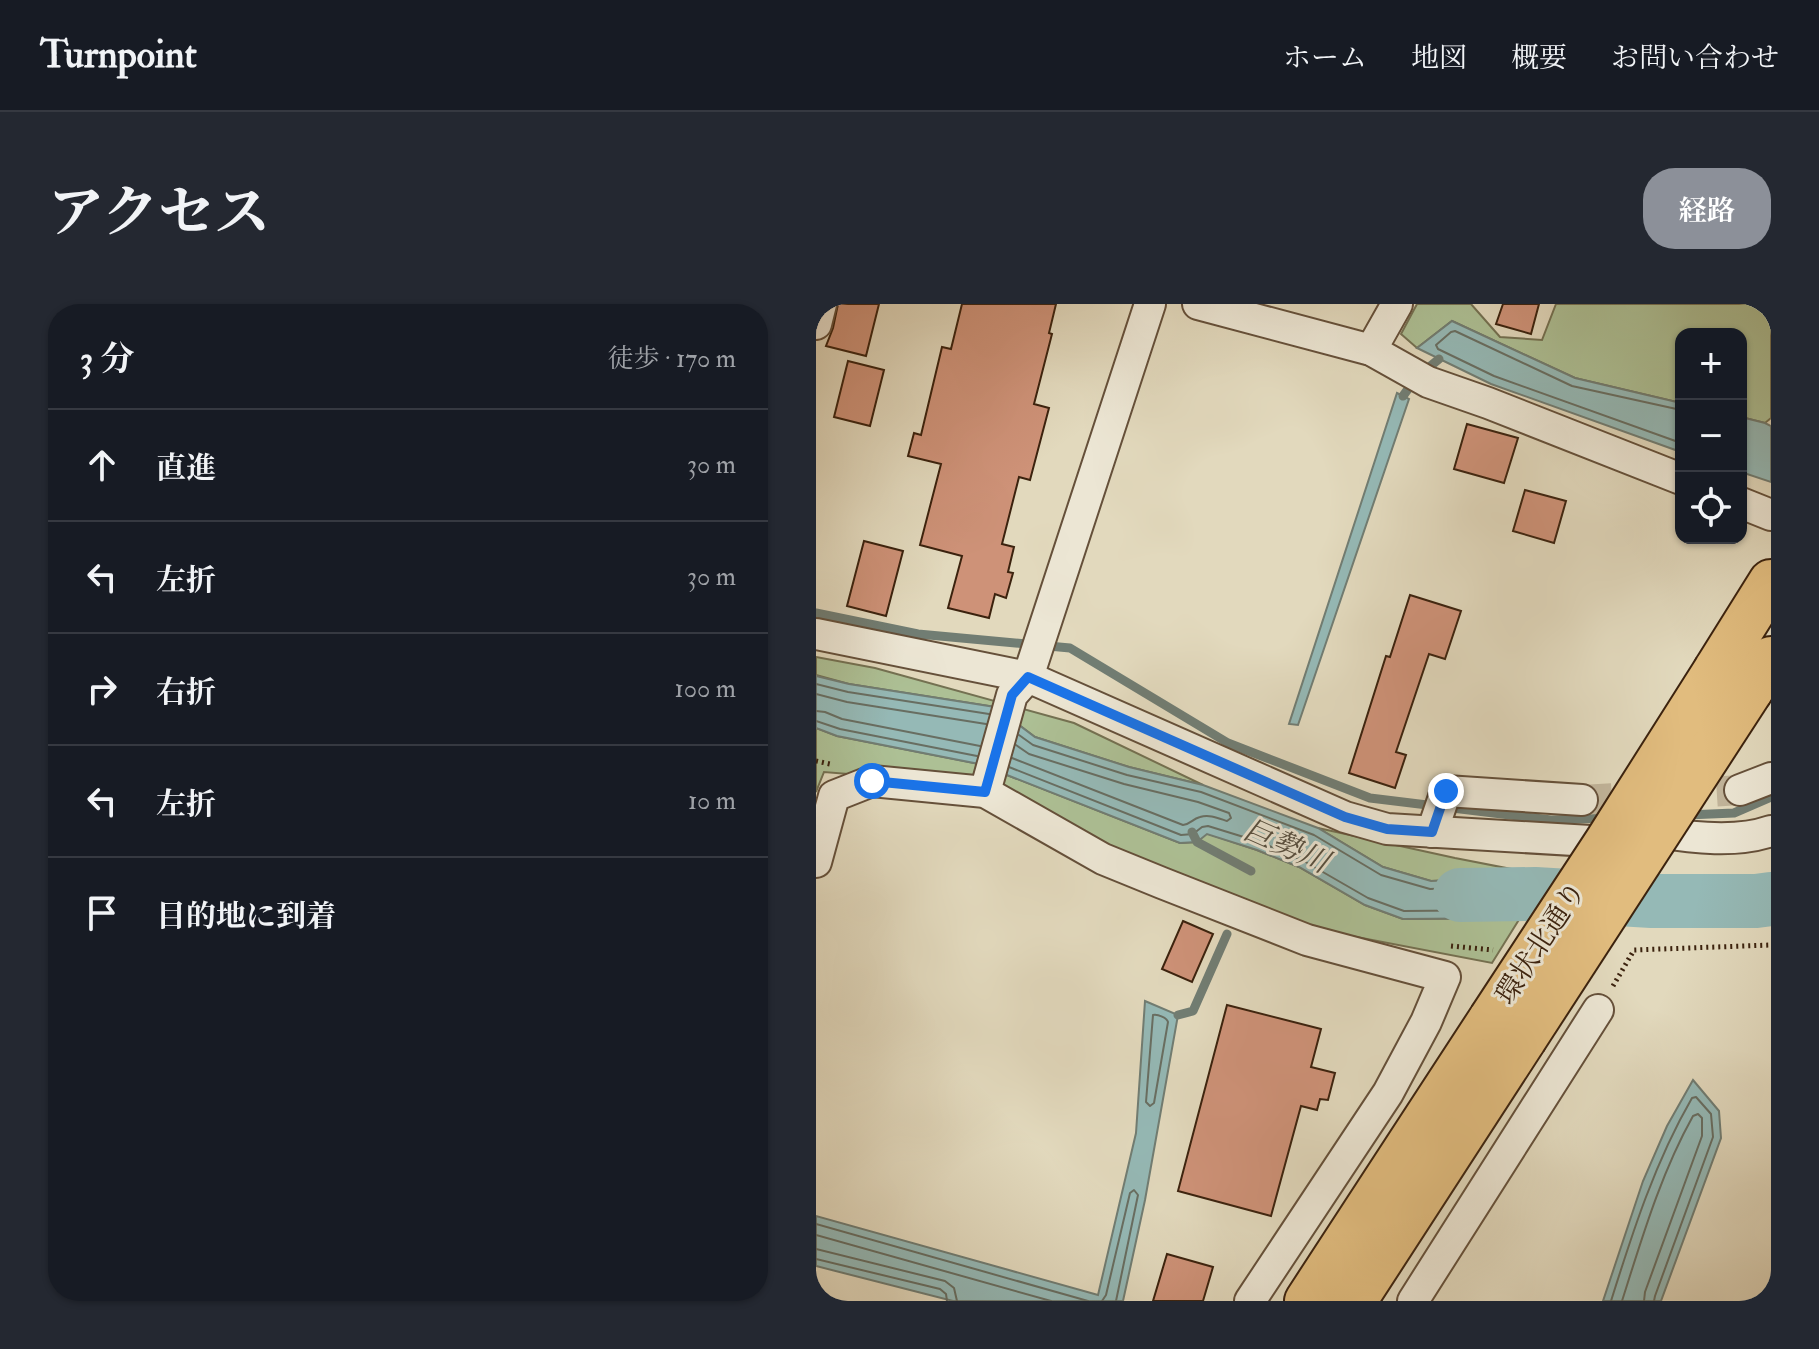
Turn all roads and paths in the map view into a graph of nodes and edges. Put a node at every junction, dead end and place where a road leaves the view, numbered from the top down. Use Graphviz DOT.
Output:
graph roads {
  1 [pos="821,304"];
  2 [pos="1150,304"];
  3 [pos="1198,304"];
  4 [pos="1397,304"];
  5 [pos="816,324"];
  6 [pos="1371,350"];
  7 [pos="1675,477"];
  8 [pos="1747,505"];
  9 [pos="1771,515"];
  10 [pos="1771,582"];
  11 [pos="816,634"];
  12 [pos="1745,673"];
  13 [pos="1025,678"];
  14 [pos="816,761"];
  15 [pos="829,764"];
  16 [pos="1771,778"];
  17 [pos="1740,790"];
  18 [pos="985,792"];
  19 [pos="1582,800"];
  20 [pos="1771,831"];
  21 [pos="1432,832"];
  22 [pos="1658,832"];
  23 [pos="1607,842"];
  24 [pos="816,862"];
  25 [pos="1439,944"];
  26 [pos="1771,945"];
  27 [pos="1499,950"];
  28 [pos="1619,950"];
  29 [pos="1634,950"];
  30 [pos="1598,1010"];
  31 [pos="1426,1022"];
  32 [pos="1496,1035"];
  33 [pos="1485,1098"];
  34 [pos="1525,1125"];
  35 [pos="1250,1301"];
  36 [pos="1307,1301"];
  37 [pos="1354,1301"];
  38 [pos="1413,1301"];
  1 -- 5 [label="street"];
  2 -- 13 [label="street"];
  3 -- 6 [label="street"];
  4 -- 6 [label="street"];
  6 -- 7 [label="street"];
  8 -- 9 [label="street"];
  10 -- 12 [label="highway, 環状北通り"];
  11 -- 13 [label="street"];
  12 -- 22 [label="highway, 環状北通り, bridge"];
  12 -- 23 [label="highway, 環状北通り, bridge"];
  13 -- 18 [label="street"];
  13 -- 21 [label="street"];
  14 -- 15 [label="path"];
  16 -- 17 [label="street"];
  18 -- 24 [label="street"];
  18 -- 31 [label="street"];
  19 -- 21 [label="street"];
  20 -- 22 [label="street"];
  21 -- 23 [label="street"];
  22 -- 32 [label="highway, 環状北通り, bridge"];
  23 -- 32 [label="highway, 環状北通り, bridge"];
  25 -- 27 [label="path"];
  26 -- 29 [label="path"];
  28 -- 29 [label="path"];
  29 -- 30 [label="path"];
  30 -- 34 [label="street"];
  31 -- 32 [label="street"];
  31 -- 35 [label="street"];
  32 -- 33 [label="highway, 環状北通り"];
  32 -- 36 [label="highway, 環状北通り"];
  33 -- 34 [label="street"];
  33 -- 37 [label="highway, 環状北通り"];
  34 -- 38 [label="street"];
}
